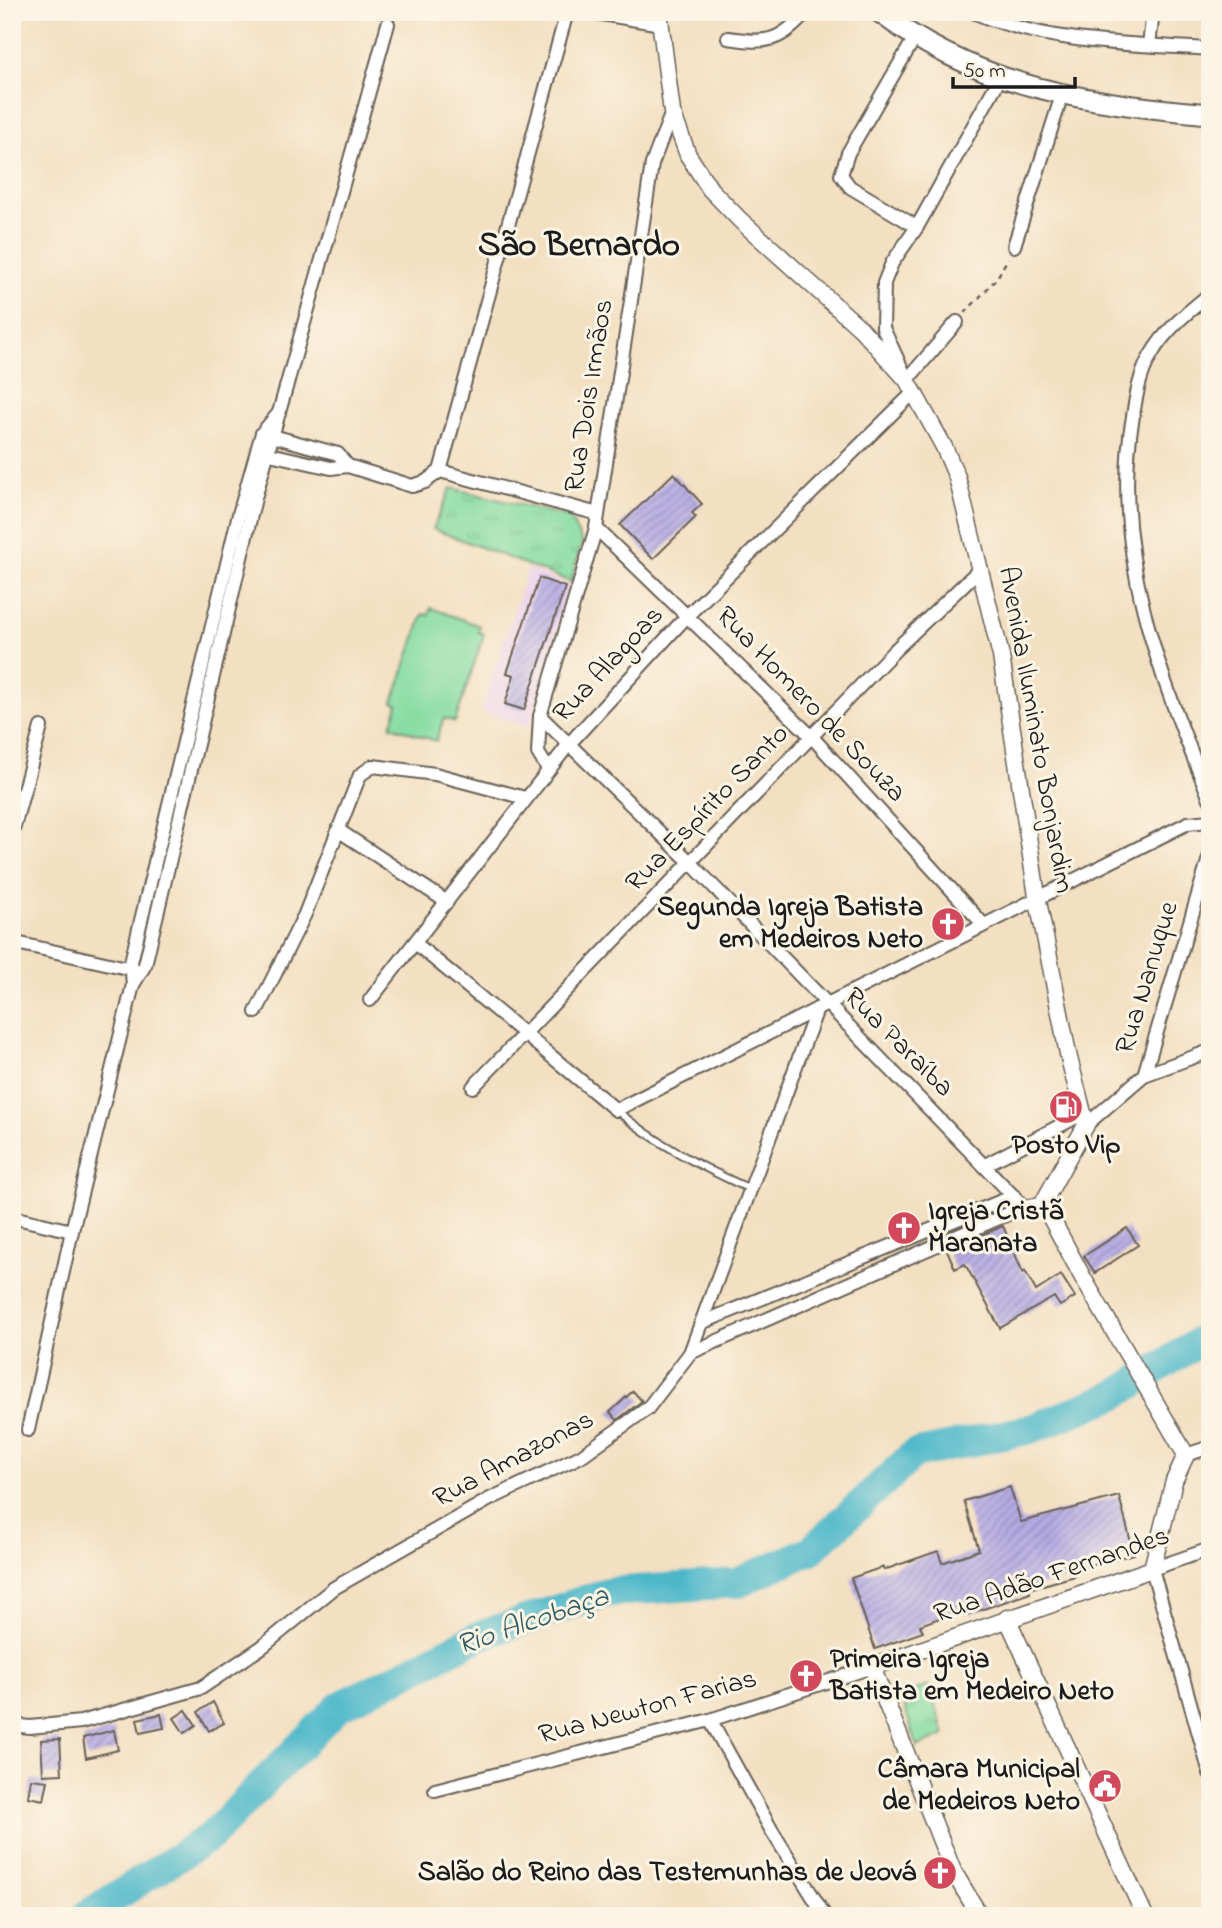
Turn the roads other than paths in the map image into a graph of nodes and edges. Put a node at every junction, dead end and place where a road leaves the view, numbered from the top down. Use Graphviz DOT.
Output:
graph roads {
  1 [pos="567,12"];
  2 [pos="590,12"];
  3 [pos="807,12"];
  4 [pos="879,12"];
  5 [pos="973,12"];
  6 [pos="1153,12"];
  7 [pos="659,18"];
  8 [pos="1000,18"];
  9 [pos="388,24"];
  10 [pos="728,38"];
  11 [pos="914,39"];
  12 [pos="1149,45"];
  13 [pos="1210,49"];
  14 [pos="1000,78"];
  15 [pos="1062,95"];
  16 [pos="672,112"];
  17 [pos="1210,114"];
  18 [pos="917,227"];
  19 [pos="1014,246"];
  20 [pos="1210,294"];
  21 [pos="957,322"];
  22 [pos="911,385"];
  23 [pos="268,435"];
  24 [pos="263,452"];
  25 [pos="348,466"];
  26 [pos="440,471"];
  27 [pos="597,521"];
  28 [pos="981,568"];
  29 [pos="224,602"];
  30 [pos="688,615"];
  31 [pos="540,716"];
  32 [pos="41,727"];
  33 [pos="812,737"];
  34 [pos="569,744"];
  35 [pos="548,769"];
  36 [pos="525,798"];
  37 [pos="1210,799"];
  38 [pos="167,811"];
  39 [pos="181,813"];
  40 [pos="1210,821"];
  41 [pos="338,830"];
  42 [pos="12,834"];
  43 [pos="1210,855"];
  44 [pos="690,862"];
  45 [pos="1037,897"];
  46 [pos="447,902"];
  47 [pos="982,923"];
  48 [pos="12,943"];
  49 [pos="415,943"];
  50 [pos="137,970"];
  51 [pos="370,1000"];
  52 [pos="821,1007"];
  53 [pos="256,1012"];
  54 [pos="524,1032"];
  55 [pos="1210,1051"];
  56 [pos="1144,1074"];
  57 [pos="473,1087"];
  58 [pos="616,1110"];
  59 [pos="1085,1119"];
  60 [pos="985,1165"];
  61 [pos="750,1189"];
  62 [pos="1014,1196"];
  63 [pos="1043,1203"];
  64 [pos="1024,1207"];
  65 [pos="12,1217"];
  66 [pos="72,1231"];
  67 [pos="701,1323"];
  68 [pos="690,1353"];
  69 [pos="28,1430"];
  70 [pos="1210,1447"];
  71 [pos="1186,1455"];
  72 [pos="1210,1549"];
  73 [pos="1152,1569"];
  74 [pos="1007,1618"];
  75 [pos="872,1667"];
  76 [pos="710,1720"];
  77 [pos="12,1725"];
  78 [pos="1210,1773"];
  79 [pos="435,1790"];
  80 [pos="825,1916"];
  81 [pos="980,1916"];
  82 [pos="1145,1916"];
  1 -- 26 [label="street"];
  2 -- 7 [label="street"];
  3 -- 10 [label="street"];
  4 -- 11 [label="main road"];
  5 -- 8 [label="street"];
  6 -- 12 [label="street"];
  7 -- 16 [label="street, Rua Dois Irmãos"];
  8 -- 12 [label="street"];
  9 -- 23 [label="street"];
  11 -- 14 [label="main road"];
  11 -- 18 [label="street"];
  12 -- 13 [label="street"];
  14 -- 15 [label="main road"];
  14 -- 18 [label="street"];
  15 -- 17 [label="main road"];
  15 -- 19 [label="street"];
  16 -- 22 [label="street, Avenida Iluminato Bonjardim"];
  16 -- 27 [label="street, Rua Dois Irmãos"];
  18 -- 22 [label="street"];
  20 -- 37 [label="street"];
  21 -- 22 [label="street, Rua Alagoas"];
  22 -- 28 [label="street, Avenida Iluminato Bonjardim"];
  22 -- 30 [label="street, Rua Alagoas"];
  23 -- 24 [label="street"];
  23 -- 25 [label="street"];
  24 -- 25 [label="street"];
  24 -- 29 [label="street"];
  25 -- 26 [label="street"];
  26 -- 27 [label="street, Rua Homero de Souza"];
  27 -- 30 [label="street, Rua Homero de Souza"];
  27 -- 31 [label="street, Rua Dois Irmãos"];
  28 -- 33 [label="street, Rua Espírito Santo"];
  28 -- 45 [label="street, Avenida Iluminato Bonjardim"];
  29 -- 38 [label="street"];
  29 -- 39 [label="street"];
  30 -- 33 [label="street, Rua Homero de Souza"];
  30 -- 34 [label="street, Rua Alagoas"];
  31 -- 34 [label="street, Rua Paraíba"];
  31 -- 35 [label="street, Rua Dois Irmãos"];
  32 -- 42 [label="street"];
  33 -- 44 [label="street, Rua Espírito Santo"];
  33 -- 47 [label="street, Rua Homero de Souza"];
  34 -- 35 [label="street, Rua Alagoas"];
  34 -- 44 [label="street, Rua Paraíba"];
  35 -- 36 [label="street, Rua Alagoas"];
  36 -- 41 [label="street"];
  36 -- 46 [label="street, Rua Alagoas"];
  38 -- 39 [label="street"];
  38 -- 50 [label="street"];
  39 -- 50 [label="street"];
  40 -- 45 [label="street"];
  41 -- 46 [label="street"];
  41 -- 53 [label="street"];
  43 -- 56 [label="street, Rua Nanuque"];
  44 -- 52 [label="street, Rua Paraíba"];
  44 -- 54 [label="street, Rua Espírito Santo"];
  45 -- 47 [label="street"];
  45 -- 59 [label="street, Avenida Iluminato Bonjardim"];
  46 -- 49 [label="street, Rua Alagoas"];
  47 -- 52 [label="street"];
  48 -- 50 [label="street"];
  49 -- 51 [label="street, Rua Alagoas"];
  49 -- 54 [label="street"];
  50 -- 66 [label="street"];
  52 -- 58 [label="street"];
  52 -- 60 [label="street, Rua Paraíba"];
  52 -- 61 [label="street, Rua Amazonas"];
  54 -- 57 [label="street, Rua Espírito Santo"];
  54 -- 58 [label="street"];
  55 -- 56 [label="street"];
  56 -- 59 [label="street"];
  58 -- 61 [label="lane"];
  59 -- 60 [label="street"];
  59 -- 63 [label="street"];
  60 -- 62 [label="street, Rua Paraíba"];
  61 -- 67 [label="street, Rua Amazonas"];
  62 -- 64 [label="street, Rua Paraíba"];
  62 -- 67 [label="street"];
  63 -- 64 [label="street"];
  63 -- 71 [label="street"];
  64 -- 68 [label="street"];
  65 -- 66 [label="street"];
  66 -- 69 [label="street"];
  67 -- 68 [label="street, Rua Amazonas"];
  68 -- 77 [label="street, Rua Amazonas"];
  70 -- 71 [label="street"];
  71 -- 73 [label="street"];
  72 -- 73 [label="street, Rua Adão Fernandes"];
  73 -- 74 [label="street, Rua Adão Fernandes"];
  73 -- 78 [label="street"];
  74 -- 75 [label="street, Rua Adão Fernandes"];
  74 -- 82 [label="street"];
  75 -- 76 [label="street, Rua Newton Farias"];
  75 -- 81 [label="street"];
  76 -- 79 [label="street, Rua Newton Farias"];
  76 -- 80 [label="street"];
}
